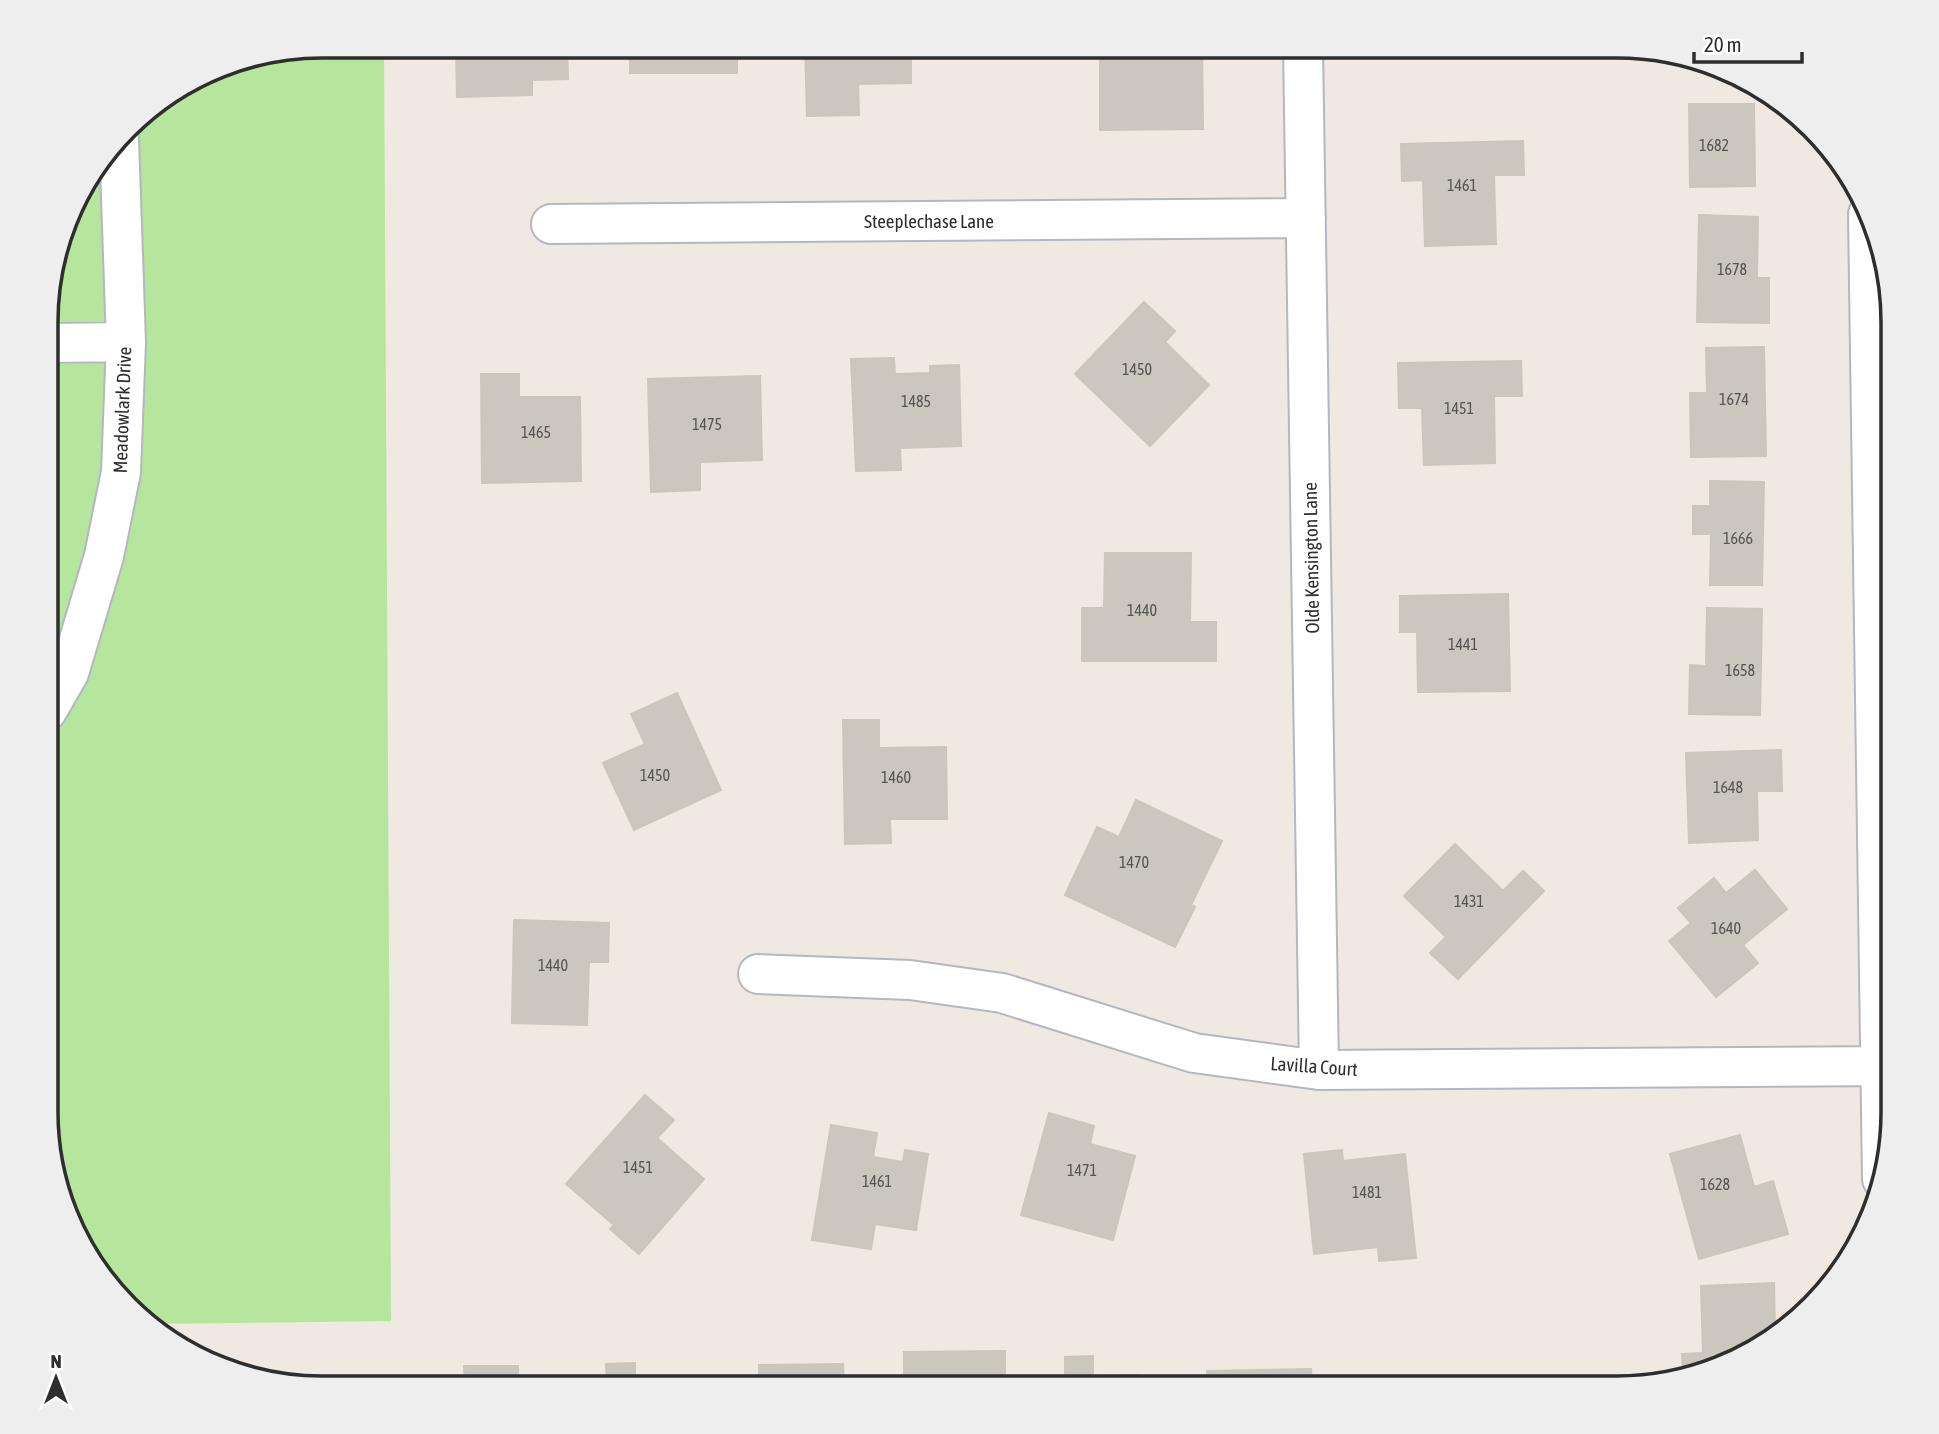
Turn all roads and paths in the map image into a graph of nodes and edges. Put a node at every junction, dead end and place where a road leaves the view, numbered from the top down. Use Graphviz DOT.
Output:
graph roads {
  1 [pos="1303,58"];
  2 [pos="119,152"];
  3 [pos="1306,218"];
  4 [pos="551,224"];
  5 [pos="1870,246"];
  6 [pos="126,342"];
  7 [pos="58,343"];
  8 [pos="1881,449"];
  9 [pos="58,692"];
  10 [pos="758,974"];
  11 [pos="1881,1066"];
  12 [pos="1319,1070"];
  1 -- 3 [label="street, Olde Kensington Lane"];
  2 -- 6 [label="street, Meadowlark Drive"];
  3 -- 4 [label="street, Steeplechase Lane"];
  3 -- 12 [label="street, Olde Kensington Lane"];
  5 -- 8 [label="street"];
  6 -- 7 [label="street"];
  6 -- 9 [label="street, Meadowlark Drive"];
  10 -- 12 [label="street, Lavilla Court"];
  11 -- 12 [label="street, Lavilla Court"];
}
